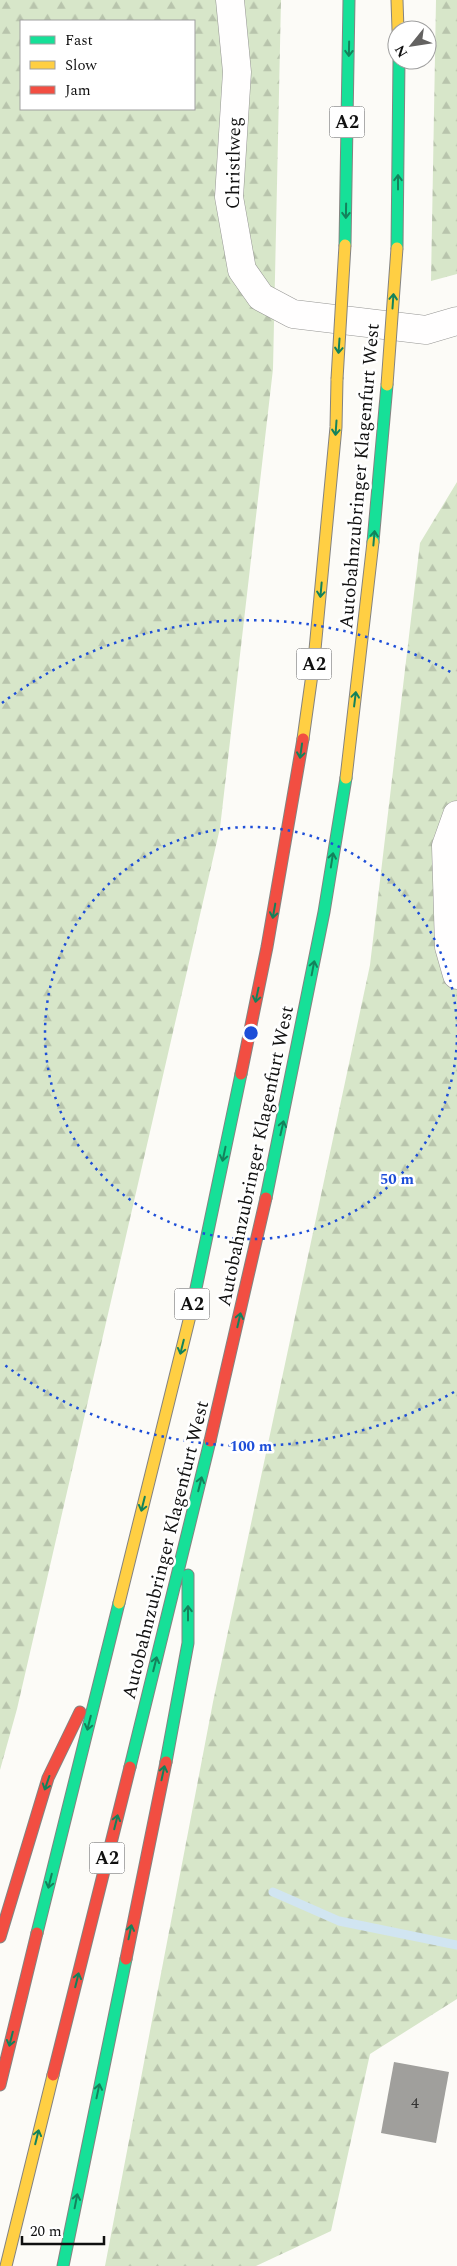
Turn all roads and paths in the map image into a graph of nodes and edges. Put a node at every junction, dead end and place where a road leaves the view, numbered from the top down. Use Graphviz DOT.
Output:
graph roads {
  1 [pos="230,0"];
  2 [pos="349,0"];
  3 [pos="397,0"];
  4 [pos="398,20"];
  5 [pos="399,70"];
  6 [pos="457,321"];
  7 [pos="457,816"];
  8 [pos="457,975"];
  9 [pos="188,1532"];
  10 [pos="105,1659"];
  11 [pos="0,1937"];
  12 [pos="0,2085"];
  13 [pos="6,2266"];
  14 [pos="63,2266"];
  1 -- 6 [label="street, Christlweg"];
  2 -- 10 [label="highway, Autobahnzubringer Klagenfurt West / A2, one-way, bridge"];
  3 -- 4 [label="highway"];
  9 -- 5 [label="highway, Autobahnzubringer Klagenfurt West / A2, one-way, bridge"];
  7 -- 8 [label="street"];
  13 -- 9 [label="highway, Autobahnzubringer Klagenfurt West / A2, one-way"];
  14 -- 9 [label="highway, one-way"];
  10 -- 11 [label="highway, one-way"];
  10 -- 12 [label="highway, Autobahnzubringer Klagenfurt West / A2, one-way"];
}
